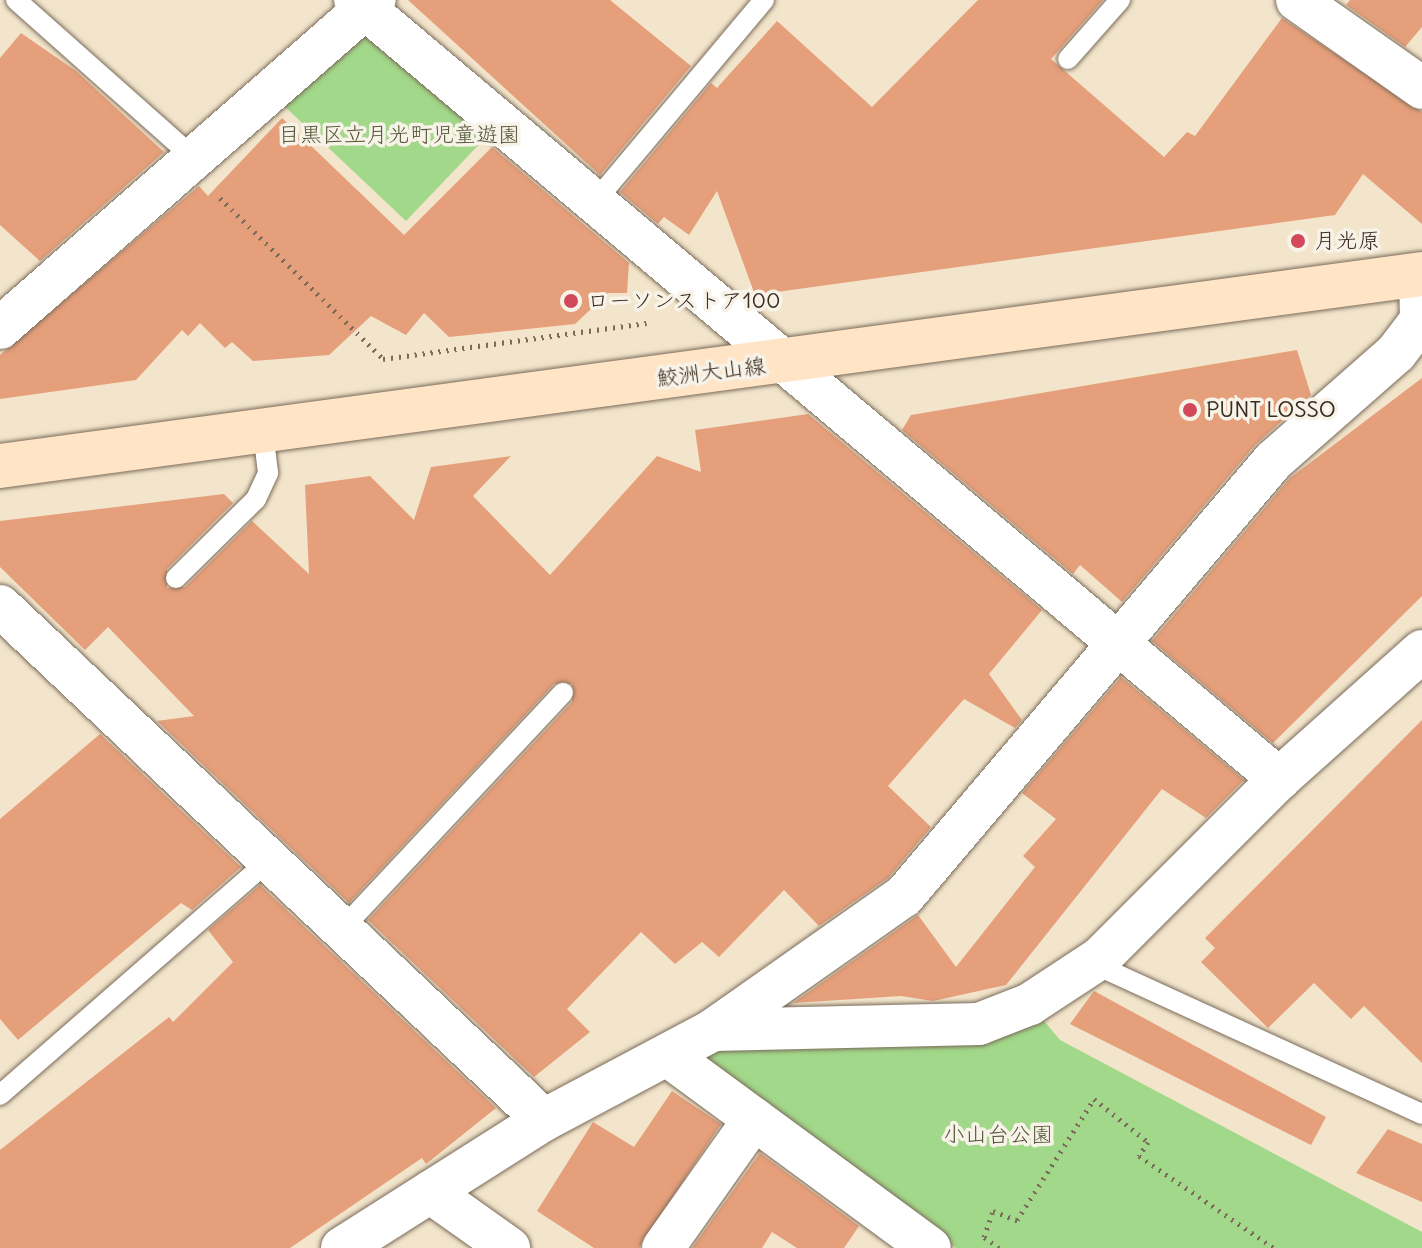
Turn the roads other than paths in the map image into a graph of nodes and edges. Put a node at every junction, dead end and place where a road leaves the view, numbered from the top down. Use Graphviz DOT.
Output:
graph roads {
  1 [pos="16,0"];
  2 [pos="764,0"];
  3 [pos="1120,0"];
  4 [pos="1297,0"];
  5 [pos="365,3"];
  6 [pos="1068,59"];
  7 [pos="1422,88"];
  8 [pos="189,160"];
  9 [pos="592,205"];
  10 [pos="1421,274"];
  11 [pos="0,328"];
  12 [pos="790,362"];
  13 [pos="263,431"];
  14 [pos="0,466"];
  15 [pos="176,578"];
  16 [pos="0,606"];
  17 [pos="1117,642"];
  18 [pos="1412,670"];
  19 [pos="563,693"];
  20 [pos="1279,779"];
  21 [pos="267,862"];
  22 [pos="341,930"];
  23 [pos="1092,963"];
  24 [pos="713,1030"];
  25 [pos="667,1055"];
  26 [pos="0,1095"];
  27 [pos="1422,1114"];
  28 [pos="754,1119"];
  29 [pos="544,1120"];
  30 [pos="430,1192"];
  31 [pos="462,1234"];
  32 [pos="903,1240"];
  33 [pos="342,1248"];
  34 [pos="509,1248"];
  35 [pos="663,1248"];
  1 -- 8 [label="lane"];
  2 -- 9 [label="lane"];
  3 -- 6 [label="lane"];
  4 -- 7 [label="street"];
  5 -- 8 [label="street"];
  5 -- 9 [label="street"];
  8 -- 11 [label="street"];
  9 -- 12 [label="street"];
  10 -- 12 [label="main road, 鮫洲大山線"];
  10 -- 17 [label="street"];
  12 -- 13 [label="main road, 鮫洲大山線"];
  12 -- 17 [label="street"];
  13 -- 14 [label="main road, 鮫洲大山線"];
  13 -- 15 [label="lane"];
  16 -- 21 [label="street"];
  17 -- 20 [label="street"];
  17 -- 24 [label="street"];
  18 -- 20 [label="street"];
  19 -- 22 [label="lane"];
  20 -- 23 [label="street"];
  21 -- 22 [label="street"];
  21 -- 26 [label="lane"];
  22 -- 29 [label="street"];
  23 -- 24 [label="street"];
  23 -- 27 [label="lane"];
  24 -- 25 [label="street"];
  25 -- 28 [label="street"];
  25 -- 29 [label="street"];
  28 -- 32 [label="street"];
  28 -- 35 [label="street"];
  29 -- 30 [label="street"];
  30 -- 31 [label="street"];
  30 -- 33 [label="street"];
  31 -- 34 [label="street"];
}
